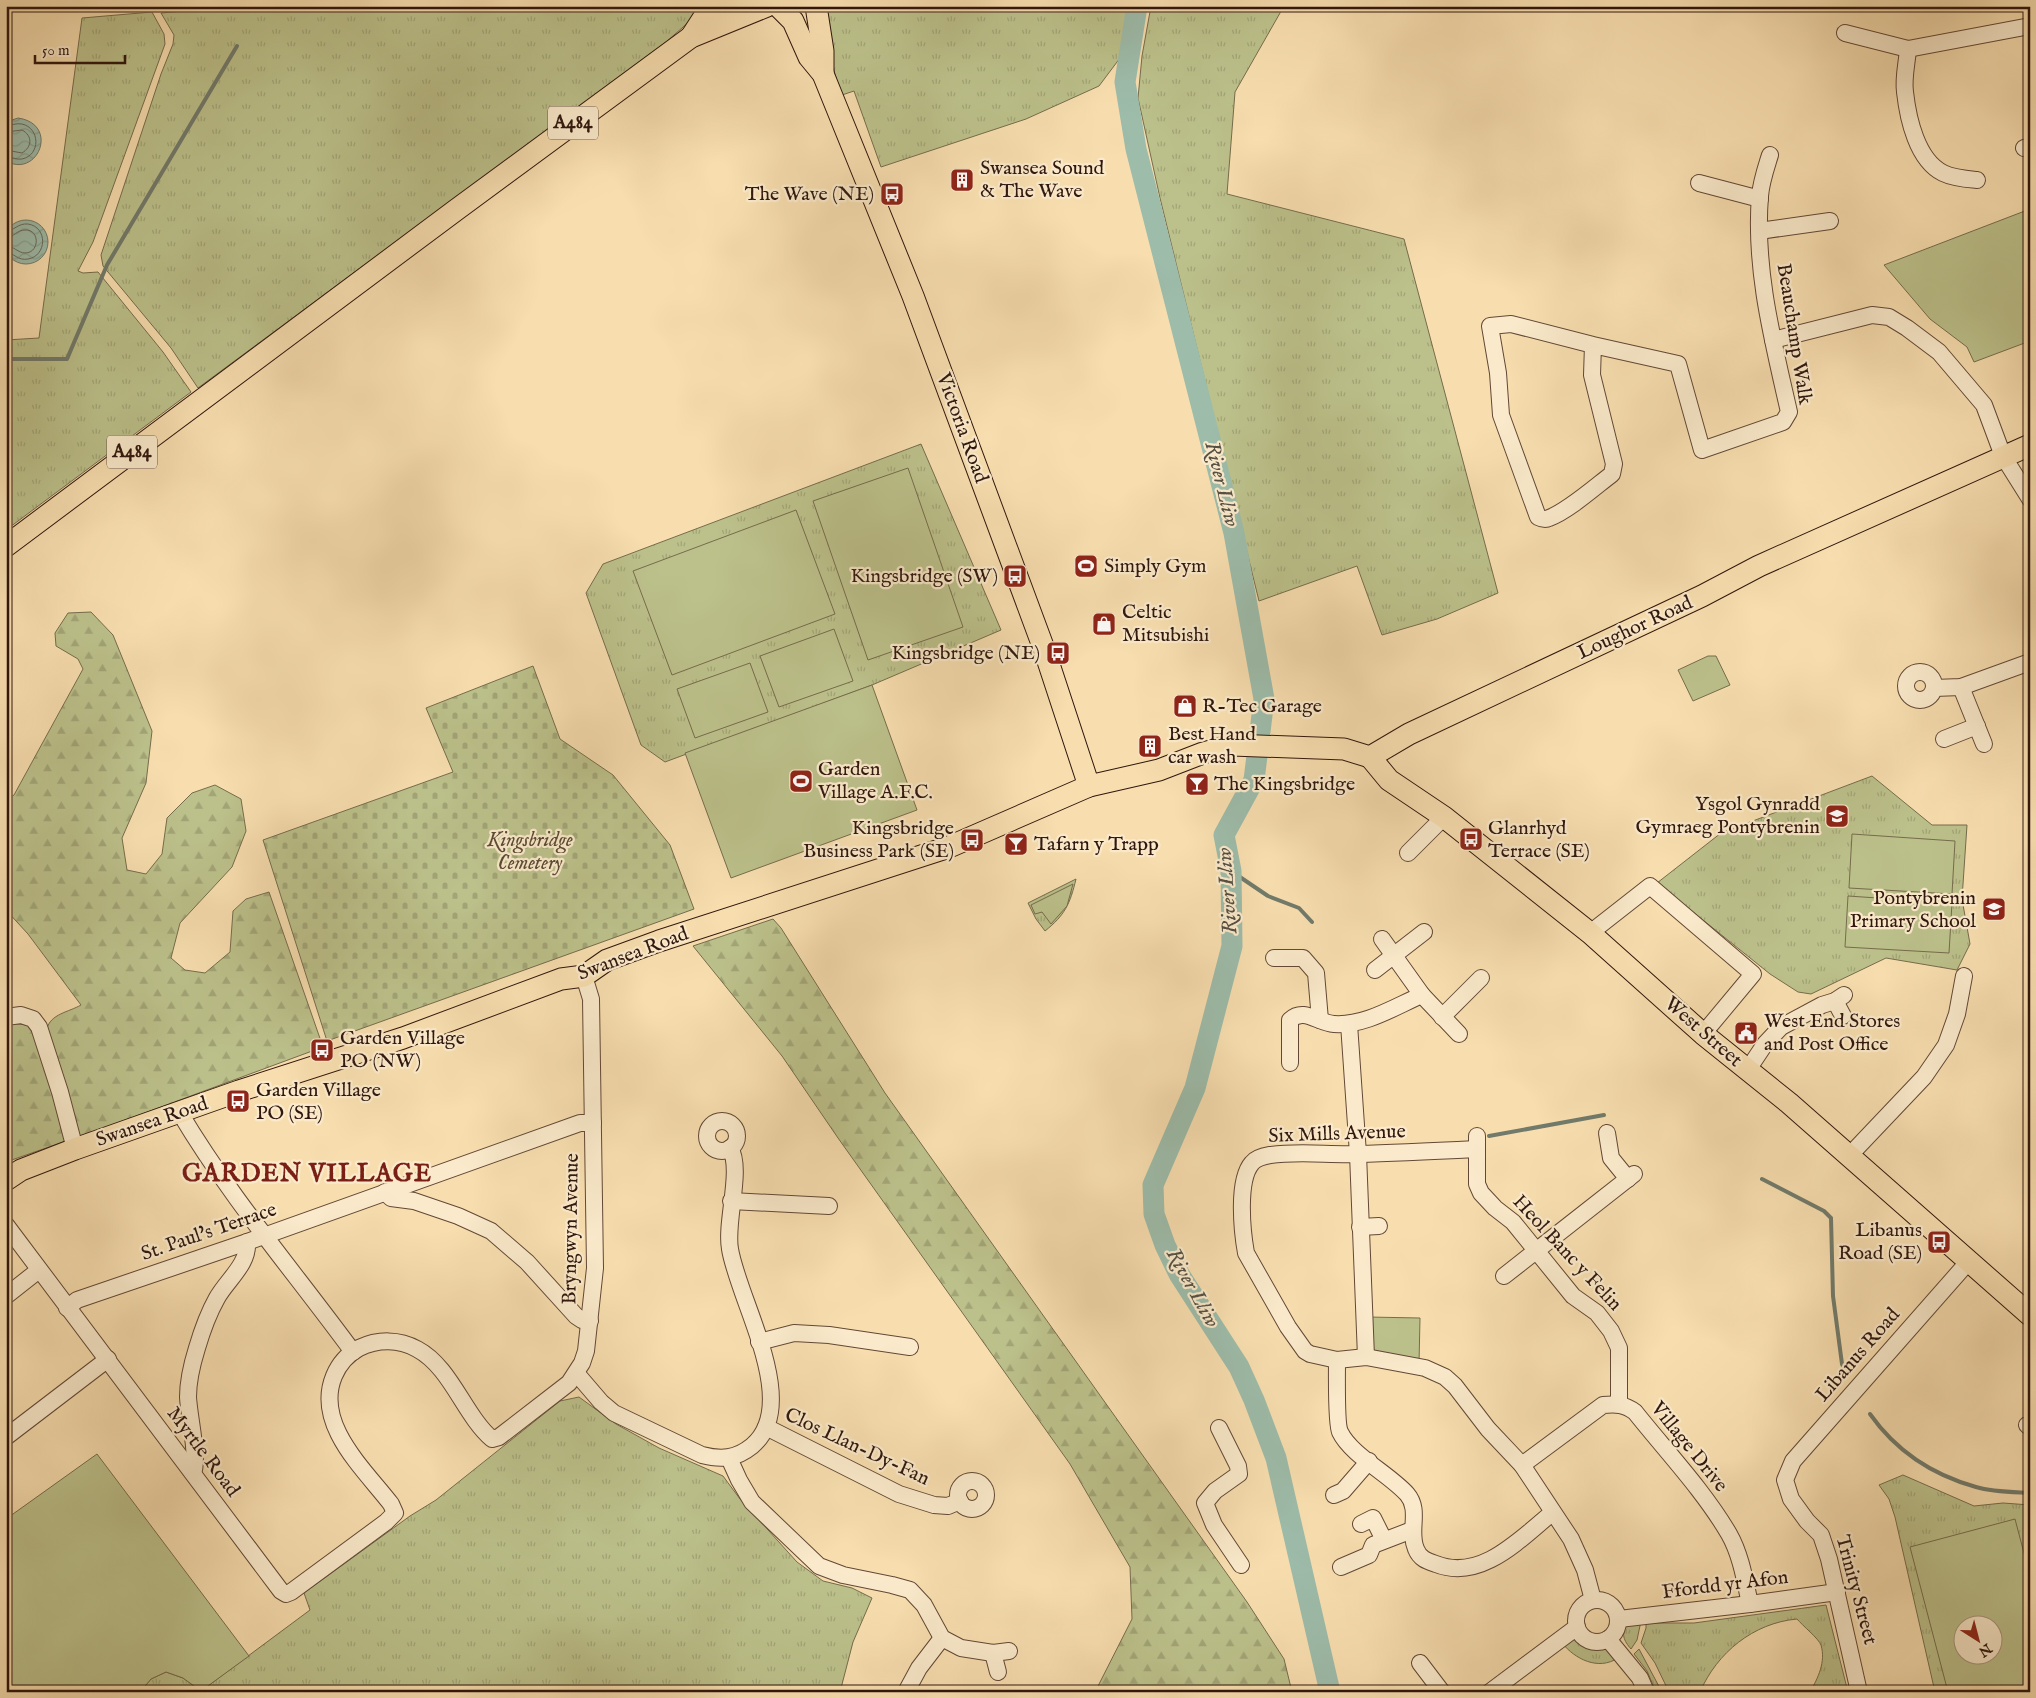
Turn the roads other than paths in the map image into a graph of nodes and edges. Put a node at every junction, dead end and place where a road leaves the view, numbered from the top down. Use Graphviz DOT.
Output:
graph roads {
  1 [pos="716,6"];
  2 [pos="767,6"];
  3 [pos="778,6"];
  4 [pos="816,6"];
  5 [pos="2030,26"];
  6 [pos="1845,33"];
  7 [pos="691,37"];
  8 [pos="1908,49"];
  9 [pos="823,74"];
  10 [pos="1770,155"];
  11 [pos="1977,180"];
  12 [pos="1699,183"];
  13 [pos="1760,199"];
  14 [pos="1830,221"];
  15 [pos="1759,231"];
  16 [pos="1773,340"];
  17 [pos="1593,345"];
  18 [pos="2030,445"];
  19 [pos="2003,456"];
  20 [pos="2030,499"];
  21 [pos="6,546"];
  22 [pos="2030,662"];
  23 [pos="1961,687"];
  24 [pos="1934,688"];
  25 [pos="1977,726"];
  26 [pos="1944,739"];
  27 [pos="1984,744"];
  28 [pos="1370,757"];
  29 [pos="1090,786"];
  30 [pos="1444,817"];
  31 [pos="1408,853"];
  32 [pos="1424,932"];
  33 [pos="1590,933"];
  34 [pos="1382,939"];
  35 [pos="1393,956"];
  36 [pos="1274,958"];
  37 [pos="1375,970"];
  38 [pos="584,976"];
  39 [pos="1964,976"];
  40 [pos="1481,978"];
  41 [pos="1422,995"];
  42 [pos="1840,1004"];
  43 [pos="6,1016"];
  44 [pos="1442,1017"];
  45 [pos="1320,1020"];
  46 [pos="1349,1024"];
  47 [pos="1459,1034"];
  48 [pos="1703,1034"];
  49 [pos="1290,1063"];
  50 [pos="1747,1071"];
  51 [pos="180,1113"];
  52 [pos="593,1123"];
  53 [pos="1607,1133"];
  54 [pos="1477,1142"];
  55 [pos="730,1148"];
  56 [pos="75,1149"];
  57 [pos="1358,1154"];
  58 [pos="1849,1156"];
  59 [pos="6,1180"];
  60 [pos="385,1192"];
  61 [pos="731,1201"];
  62 [pos="829,1206"];
  63 [pos="6,1225"];
  64 [pos="1379,1226"];
  65 [pos="1360,1227"];
  66 [pos="265,1235"];
  67 [pos="247,1242"];
  68 [pos="1536,1252"];
  69 [pos="1969,1261"];
  70 [pos="39,1270"];
  71 [pos="1504,1276"];
  72 [pos="6,1296"];
  73 [pos="67,1308"];
  74 [pos="2030,1315"];
  75 [pos="590,1321"];
  76 [pos="900,1340"];
  77 [pos="759,1342"];
  78 [pos="353,1352"];
  79 [pos="1366,1357"];
  80 [pos="108,1359"];
  81 [pos="1337,1360"];
  82 [pos="577,1374"];
  83 [pos="1619,1403"];
  84 [pos="766,1427"];
  85 [pos="1219,1428"];
  86 [pos="6,1437"];
  87 [pos="729,1458"];
  88 [pos="1369,1461"];
  89 [pos="1522,1465"];
  90 [pos="193,1473"];
  91 [pos="1785,1480"];
  92 [pos="1334,1495"];
  93 [pos="960,1502"];
  94 [pos="1552,1513"];
  95 [pos="1362,1524"];
  96 [pos="1412,1530"];
  97 [pos="1384,1540"];
  98 [pos="1241,1565"];
  99 [pos="1341,1567"];
  100 [pos="1837,1592"];
  101 [pos="1593,1600"];
  102 [pos="1750,1604"];
  103 [pos="1619,1619"];
  104 [pos="1577,1627"];
  105 [pos="942,1638"];
  106 [pos="1608,1639"];
  107 [pos="1420,1663"];
  108 [pos="998,1672"];
  109 [pos="906,1692"];
  110 [pos="1442,1692"];
  111 [pos="1490,1692"];
  112 [pos="1646,1692"];
  113 [pos="1859,1692"];
  1 -- 7 [label="main road, A484"];
  2 -- 7 [label="main road, A484"];
  3 -- 9 [label="main road, Victoria Road"];
  4 -- 9 [label="main road, Victoria Road"];
  5 -- 8 [label="street"];
  6 -- 8 [label="street"];
  7 -- 21 [label="main road, A484"];
  8 -- 11 [label="street"];
  9 -- 29 [label="main road, Victoria Road"];
  10 -- 13 [label="street, Beauchamp Walk"];
  12 -- 13 [label="street"];
  13 -- 15 [label="street, Beauchamp Walk"];
  14 -- 15 [label="street"];
  15 -- 16 [label="street, Beauchamp Walk"];
  16 -- 17 [label="street, Beauchamp Walk"];
  16 -- 19 [label="street"];
  17 -- 17 [label="street, Beauchamp Walk"];
  18 -- 19 [label="main road, Loughor Road"];
  19 -- 20 [label="street"];
  19 -- 28 [label="main road, Loughor Road"];
  22 -- 23 [label="street"];
  23 -- 24 [label="street"];
  23 -- 25 [label="street"];
  25 -- 26 [label="street"];
  25 -- 27 [label="street"];
  28 -- 29 [label="main road, Swansea Road"];
  28 -- 30 [label="main road, West Street"];
  29 -- 38 [label="main road, Swansea Road"];
  30 -- 31 [label="street"];
  30 -- 33 [label="main road, West Street"];
  32 -- 35 [label="street"];
  33 -- 48 [label="main road, West Street"];
  33 -- 48 [label="street"];
  34 -- 35 [label="street"];
  35 -- 37 [label="street"];
  35 -- 41 [label="street"];
  36 -- 45 [label="street"];
  38 -- 51 [label="main road, Swansea Road"];
  38 -- 52 [label="street, Bryngwyn Avenue"];
  39 -- 58 [label="street"];
  40 -- 44 [label="street"];
  41 -- 44 [label="street"];
  41 -- 46 [label="street"];
  42 -- 50 [label="street"];
  43 -- 56 [label="street"];
  44 -- 47 [label="street"];
  45 -- 46 [label="street"];
  45 -- 49 [label="street"];
  46 -- 57 [label="street"];
  48 -- 50 [label="main road, West Street"];
  50 -- 58 [label="main road, West Street"];
  51 -- 56 [label="main road, Swansea Road"];
  51 -- 66 [label="street"];
  52 -- 60 [label="street, St. Paul's Terrace"];
  52 -- 75 [label="street, Bryngwyn Avenue"];
  53 -- 68 [label="street"];
  54 -- 57 [label="street, Six Mills Avenue"];
  54 -- 68 [label="street, Heol Banc y Felin"];
  55 -- 61 [label="street"];
  56 -- 59 [label="main road, Swansea Road"];
  57 -- 65 [label="street"];
  57 -- 81 [label="street, Six Mills Avenue"];
  58 -- 69 [label="main road, West Street"];
  60 -- 66 [label="street, St. Paul's Terrace"];
  60 -- 75 [label="street"];
  61 -- 62 [label="street"];
  61 -- 77 [label="street"];
  63 -- 70 [label="street, Myrtle Road"];
  64 -- 65 [label="street"];
  65 -- 79 [label="street"];
  66 -- 67 [label="street, St. Paul's Terrace"];
  66 -- 78 [label="street"];
  67 -- 73 [label="street, St. Paul's Terrace"];
  67 -- 90 [label="street"];
  68 -- 71 [label="street"];
  68 -- 83 [label="street, Heol Banc y Felin"];
  69 -- 74 [label="main road, West Street"];
  69 -- 91 [label="street, Libanus Road"];
  70 -- 72 [label="street"];
  70 -- 73 [label="street, Myrtle Road"];
  73 -- 80 [label="street, Myrtle Road"];
  75 -- 82 [label="street, Bryngwyn Avenue"];
  76 -- 77 [label="street"];
  77 -- 84 [label="street"];
  78 -- 82 [label="street, Bryngwyn Avenue"];
  78 -- 90 [label="street, Myrtle Road"];
  79 -- 81 [label="street, Six Mills Avenue"];
  79 -- 89 [label="street, Six Mills Avenue"];
  80 -- 86 [label="street"];
  80 -- 90 [label="street, Myrtle Road"];
  81 -- 88 [label="street"];
  82 -- 87 [label="street"];
  83 -- 89 [label="street, Village Drive"];
  83 -- 102 [label="street, Village Drive"];
  84 -- 87 [label="street"];
  84 -- 93 [label="street, Clos Llan-Dy-Fan"];
  85 -- 98 [label="street"];
  87 -- 105 [label="street"];
  88 -- 92 [label="street"];
  88 -- 96 [label="street"];
  89 -- 94 [label="street, Six Mills Avenue"];
  91 -- 100 [label="street, Trinity Street"];
  94 -- 96 [label="street"];
  94 -- 101 [label="street, Six Mills Avenue"];
  95 -- 97 [label="street"];
  96 -- 97 [label="street"];
  97 -- 99 [label="street"];
  100 -- 102 [label="street, Ffordd yr Afon"];
  100 -- 113 [label="street, Trinity Street"];
  101 -- 103 [label="street"];
  101 -- 104 [label="street"];
  102 -- 103 [label="street, Ffordd yr Afon"];
  103 -- 106 [label="street"];
  104 -- 106 [label="street"];
  104 -- 111 [label="street"];
  105 -- 108 [label="street"];
  105 -- 109 [label="street"];
  106 -- 112 [label="street"];
  107 -- 110 [label="street"];
}
